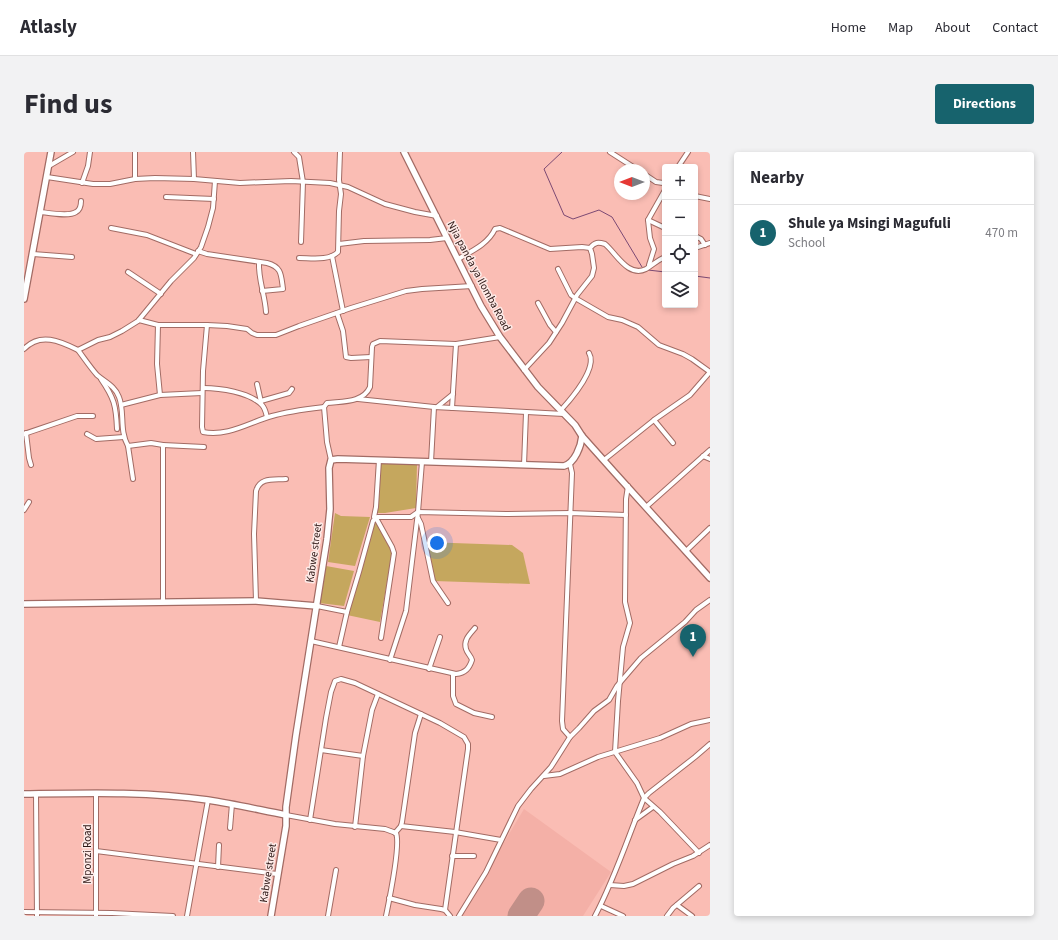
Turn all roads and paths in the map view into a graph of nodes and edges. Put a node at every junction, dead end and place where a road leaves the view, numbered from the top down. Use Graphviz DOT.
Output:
graph roads {
  1 [pos="51,152"];
  2 [pos="73,152"];
  3 [pos="90,152"];
  4 [pos="135,152"];
  5 [pos="193,152"];
  6 [pos="294,152"];
  7 [pos="340,152"];
  8 [pos="404,152"];
  9 [pos="610,152"];
  10 [pos="688,152"];
  11 [pos="629,164"];
  12 [pos="680,164"];
  13 [pos="49,166"];
  14 [pos="46,177"];
  15 [pos="650,178"];
  16 [pos="135,179"];
  17 [pos="194,179"];
  18 [pos="215,181"];
  19 [pos="303,182"];
  20 [pos="82,183"];
  21 [pos="339,184"];
  22 [pos="662,184"];
  23 [pos="662,195"];
  24 [pos="166,197"];
  25 [pos="698,197"];
  26 [pos="214,199"];
  27 [pos="710,199"];
  28 [pos="81,201"];
  29 [pos="41,212"];
  30 [pos="437,216"];
  31 [pos="648,220"];
  32 [pos="662,227"];
  33 [pos="111,228"];
  34 [pos="447,238"];
  35 [pos="698,238"];
  36 [pos="301,242"];
  37 [pos="710,243"];
  38 [pos="339,244"];
  39 [pos="705,245"];
  40 [pos="698,247"];
  41 [pos="590,248"];
  42 [pos="197,253"];
  43 [pos="33,254"];
  44 [pos="332,256"];
  45 [pos="72,257"];
  46 [pos="299,258"];
  47 [pos="458,258"];
  48 [pos="662,258"];
  49 [pos="259,262"];
  50 [pos="647,268"];
  51 [pos="558,270"];
  52 [pos="128,272"];
  53 [pos="472,286"];
  54 [pos="262,291"];
  55 [pos="161,294"];
  56 [pos="575,298"];
  57 [pos="24,299"];
  58 [pos="538,303"];
  59 [pos="343,311"];
  60 [pos="266,312"];
  61 [pos="337,313"];
  62 [pos="139,320"];
  63 [pos="158,325"];
  64 [pos="207,325"];
  65 [pos="556,332"];
  66 [pos="500,338"];
  67 [pos="456,344"];
  68 [pos="24,350"];
  69 [pos="78,350"];
  70 [pos="588,353"];
  71 [pos="371,357"];
  72 [pos="524,370"];
  73 [pos="710,372"];
  74 [pos="98,376"];
  75 [pos="257,384"];
  76 [pos="203,388"];
  77 [pos="292,389"];
  78 [pos="202,393"];
  79 [pos="453,393"];
  80 [pos="160,395"];
  81 [pos="358,399"];
  82 [pos="261,401"];
  83 [pos="121,404"];
  84 [pos="263,406"];
  85 [pos="324,407"];
  86 [pos="435,407"];
  87 [pos="452,408"];
  88 [pos="562,412"];
  89 [pos="526,413"];
  90 [pos="93,416"];
  91 [pos="267,417"];
  92 [pos="654,420"];
  93 [pos="117,429"];
  94 [pos="25,433"];
  95 [pos="88,434"];
  96 [pos="582,436"];
  97 [pos="124,437"];
  98 [pos="673,443"];
  99 [pos="163,445"];
  100 [pos="128,446"];
  101 [pos="204,447"];
  102 [pos="710,450"];
  103 [pos="703,456"];
  104 [pos="710,458"];
  105 [pos="331,460"];
  106 [pos="378,460"];
  107 [pos="604,460"];
  108 [pos="422,462"];
  109 [pos="431,462"];
  110 [pos="570,464"];
  111 [pos="31,465"];
  112 [pos="524,465"];
  113 [pos="133,479"];
  114 [pos="286,480"];
  115 [pos="628,486"];
  116 [pos="29,502"];
  117 [pos="646,507"];
  118 [pos="24,510"];
  119 [pos="418,512"];
  120 [pos="570,513"];
  121 [pos="626,515"];
  122 [pos="375,518"];
  123 [pos="418,518"];
  124 [pos="710,528"];
  125 [pos="686,551"];
  126 [pos="710,578"];
  127 [pos="710,600"];
  128 [pos="164,602"];
  129 [pos="256,602"];
  130 [pos="448,603"];
  131 [pos="24,604"];
  132 [pos="317,606"];
  133 [pos="347,612"];
  134 [pos="475,628"];
  135 [pos="440,637"];
  136 [pos="381,638"];
  137 [pos="311,641"];
  138 [pos="339,647"];
  139 [pos="390,660"];
  140 [pos="429,669"];
  141 [pos="453,674"];
  142 [pos="620,682"];
  143 [pos="378,694"];
  144 [pos="421,714"];
  145 [pos="492,717"];
  146 [pos="710,720"];
  147 [pos="570,737"];
  148 [pos="710,744"];
  149 [pos="322,750"];
  150 [pos="615,752"];
  151 [pos="363,756"];
  152 [pos="544,776"];
  153 [pos="96,793"];
  154 [pos="24,794"];
  155 [pos="36,794"];
  156 [pos="644,798"];
  157 [pos="208,800"];
  158 [pos="232,804"];
  159 [pos="653,807"];
  160 [pos="286,815"];
  161 [pos="310,820"];
  162 [pos="634,821"];
  163 [pos="401,826"];
  164 [pos="355,827"];
  165 [pos="230,828"];
  166 [pos="455,832"];
  167 [pos="395,833"];
  168 [pos="501,840"];
  169 [pos="219,845"];
  170 [pos="710,845"];
  171 [pos="96,851"];
  172 [pos="699,853"];
  173 [pos="452,856"];
  174 [pos="474,856"];
  175 [pos="196,864"];
  176 [pos="218,867"];
  177 [pos="336,870"];
  178 [pos="278,874"];
  179 [pos="610,885"];
  180 [pos="699,886"];
  181 [pos="389,898"];
  182 [pos="677,904"];
  183 [pos="601,906"];
  184 [pos="445,910"];
  185 [pos="24,912"];
  186 [pos="37,914"];
  187 [pos="96,914"];
  188 [pos="149,915"];
  189 [pos="173,916"];
  190 [pos="187,916"];
  191 [pos="271,916"];
  192 [pos="328,916"];
  193 [pos="386,916"];
  194 [pos="450,916"];
  195 [pos="459,916"];
  196 [pos="595,916"];
  197 [pos="623,916"];
  198 [pos="667,916"];
  199 [pos="692,916"];
  1 -- 13 [label="main road"];
  2 -- 13 [label="street"];
  3 -- 20 [label="street"];
  4 -- 16 [label="street"];
  5 -- 17 [label="street"];
  6 -- 19 [label="street"];
  7 -- 21 [label="street"];
  8 -- 30 [label="main road, Njia panda ya Ilomba Road"];
  9 -- 11 [label="street"];
  10 -- 12 [label="street"];
  13 -- 14 [label="main road"];
  14 -- 20 [label="street"];
  14 -- 29 [label="main road"];
  15 -- 22 [label="street"];
  16 -- 17 [label="street"];
  16 -- 20 [label="street"];
  17 -- 18 [label="street"];
  18 -- 19 [label="street"];
  18 -- 26 [label="street"];
  19 -- 21 [label="street"];
  19 -- 36 [label="street"];
  21 -- 30 [label="street"];
  21 -- 38 [label="street"];
  23 -- 31 [label="street"];
  24 -- 26 [label="street"];
  25 -- 27 [label="street"];
  26 -- 42 [label="street"];
  28 -- 29 [label="street"];
  29 -- 43 [label="main road"];
  30 -- 34 [label="main road, Njia panda ya Ilomba Road"];
  31 -- 32 [label="street"];
  31 -- 50 [label="street"];
  33 -- 42 [label="street"];
  34 -- 38 [label="street"];
  34 -- 47 [label="main road, Njia panda ya Ilomba Road"];
  35 -- 39 [label="street"];
  37 -- 39 [label="street"];
  38 -- 44 [label="street"];
  39 -- 40 [label="street"];
  41 -- 47 [label="street"];
  41 -- 50 [label="street"];
  41 -- 56 [label="street"];
  42 -- 49 [label="street"];
  42 -- 55 [label="street"];
  43 -- 45 [label="street"];
  43 -- 57 [label="main road"];
  44 -- 46 [label="street"];
  44 -- 59 [label="street"];
  47 -- 53 [label="main road, Njia panda ya Ilomba Road"];
  48 -- 50 [label="street"];
  49 -- 54 [label="street"];
  49 -- 54 [label="street"];
  51 -- 56 [label="street"];
  52 -- 55 [label="street"];
  53 -- 59 [label="street"];
  53 -- 66 [label="main road, Njia panda ya Ilomba Road"];
  54 -- 60 [label="street"];
  55 -- 62 [label="street"];
  56 -- 65 [label="street"];
  56 -- 73 [label="street"];
  58 -- 65 [label="street"];
  59 -- 61 [label="street"];
  61 -- 64 [label="street"];
  61 -- 71 [label="street"];
  62 -- 63 [label="street"];
  62 -- 69 [label="street"];
  63 -- 64 [label="street"];
  63 -- 80 [label="street"];
  64 -- 76 [label="street"];
  65 -- 72 [label="street"];
  66 -- 67 [label="street"];
  66 -- 72 [label="main road, Njia panda ya Ilomba Road"];
  67 -- 71 [label="street"];
  67 -- 79 [label="street"];
  68 -- 69 [label="street"];
  69 -- 74 [label="street"];
  70 -- 88 [label="street"];
  71 -- 81 [label="street"];
  72 -- 88 [label="main road, Njia panda ya Ilomba Road"];
  73 -- 92 [label="street"];
  74 -- 83 [label="street"];
  74 -- 93 [label="street"];
  75 -- 82 [label="street"];
  76 -- 78 [label="street"];
  76 -- 84 [label="street"];
  77 -- 82 [label="street"];
  78 -- 80 [label="street"];
  78 -- 91 [label="street"];
  79 -- 86 [label="street"];
  79 -- 87 [label="street"];
  80 -- 83 [label="street"];
  81 -- 85 [label="street"];
  81 -- 86 [label="street"];
  82 -- 84 [label="street"];
  83 -- 97 [label="street"];
  84 -- 91 [label="street"];
  85 -- 91 [label="street"];
  85 -- 105 [label="street"];
  86 -- 87 [label="street"];
  86 -- 109 [label="street"];
  87 -- 89 [label="street"];
  88 -- 89 [label="street"];
  88 -- 96 [label="main road, Njia panda ya Ilomba Road"];
  89 -- 112 [label="street"];
  90 -- 94 [label="street"];
  92 -- 98 [label="street"];
  92 -- 107 [label="street"];
  94 -- 111 [label="street"];
  95 -- 97 [label="street"];
  96 -- 107 [label="main road, Njia panda ya Ilomba Road"];
  96 -- 110 [label="main road"];
  97 -- 100 [label="street"];
  99 -- 100 [label="street"];
  99 -- 101 [label="street"];
  99 -- 128 [label="street"];
  100 -- 113 [label="street"];
  102 -- 103 [label="street"];
  103 -- 104 [label="street"];
  103 -- 117 [label="street"];
  105 -- 106 [label="main road"];
  105 -- 132 [label="main road, Kabwe street"];
  106 -- 108 [label="main road"];
  106 -- 122 [label="street"];
  107 -- 115 [label="main road, Njia panda ya Ilomba Road"];
  108 -- 109 [label="main road"];
  108 -- 119 [label="street"];
  109 -- 112 [label="main road"];
  110 -- 112 [label="main road"];
  110 -- 120 [label="street"];
  114 -- 129 [label="street"];
  115 -- 117 [label="main road, Njia panda ya Ilomba Road"];
  115 -- 121 [label="street"];
  116 -- 118 [label="street"];
  117 -- 125 [label="main road, Njia panda ya Ilomba Road"];
  119 -- 120 [label="street"];
  119 -- 122 [label="street"];
  119 -- 123 [label="street"];
  120 -- 121 [label="street"];
  120 -- 147 [label="street"];
  121 -- 142 [label="street"];
  122 -- 133 [label="street"];
  122 -- 136 [label="street"];
  123 -- 130 [label="street"];
  123 -- 139 [label="street"];
  124 -- 125 [label="street"];
  125 -- 126 [label="main road, Njia panda ya Ilomba Road"];
  127 -- 142 [label="street"];
  128 -- 129 [label="main road"];
  128 -- 131 [label="main road"];
  129 -- 132 [label="main road"];
  132 -- 133 [label="street"];
  132 -- 137 [label="main road, Kabwe street"];
  133 -- 138 [label="street"];
  134 -- 141 [label="street"];
  135 -- 140 [label="street"];
  137 -- 138 [label="street"];
  137 -- 160 [label="main road, Kabwe street"];
  138 -- 139 [label="street"];
  139 -- 140 [label="street"];
  140 -- 141 [label="street"];
  141 -- 145 [label="street"];
  142 -- 147 [label="street"];
  142 -- 150 [label="street"];
  143 -- 144 [label="street"];
  143 -- 149 [label="street"];
  143 -- 151 [label="street"];
  144 -- 163 [label="street"];
  144 -- 166 [label="street"];
  146 -- 150 [label="street"];
  147 -- 152 [label="street"];
  148 -- 156 [label="street"];
  149 -- 151 [label="street"];
  149 -- 161 [label="street"];
  150 -- 152 [label="street"];
  150 -- 156 [label="street"];
  151 -- 164 [label="street"];
  152 -- 168 [label="street"];
  153 -- 155 [label="main road"];
  153 -- 157 [label="main road"];
  153 -- 171 [label="street, Mponzi Road"];
  154 -- 155 [label="main road"];
  155 -- 186 [label="street"];
  156 -- 159 [label="street"];
  156 -- 162 [label="street"];
  157 -- 158 [label="main road"];
  157 -- 175 [label="street"];
  158 -- 160 [label="main road"];
  158 -- 165 [label="street"];
  159 -- 162 [label="street"];
  159 -- 172 [label="street"];
  160 -- 161 [label="street"];
  160 -- 178 [label="main road, Kabwe street"];
  161 -- 164 [label="street"];
  162 -- 179 [label="street"];
  163 -- 166 [label="street"];
  163 -- 167 [label="street"];
  164 -- 167 [label="street"];
  166 -- 168 [label="street"];
  166 -- 173 [label="street"];
  167 -- 181 [label="street"];
  168 -- 195 [label="street"];
  169 -- 176 [label="street"];
  170 -- 172 [label="street"];
  171 -- 175 [label="street"];
  171 -- 187 [label="street, Mponzi Road"];
  172 -- 179 [label="street"];
  173 -- 174 [label="street"];
  173 -- 184 [label="street"];
  175 -- 176 [label="street"];
  175 -- 190 [label="street"];
  176 -- 178 [label="street"];
  177 -- 192 [label="street"];
  178 -- 191 [label="main road, Kabwe street"];
  179 -- 183 [label="street"];
  180 -- 182 [label="street"];
  181 -- 184 [label="street"];
  181 -- 193 [label="street"];
  182 -- 198 [label="street"];
  182 -- 199 [label="street"];
  183 -- 196 [label="street"];
  183 -- 197 [label="street"];
  184 -- 194 [label="street"];
  185 -- 186 [label="street"];
  186 -- 187 [label="street"];
  187 -- 188 [label="street"];
  188 -- 189 [label="street"];
}
